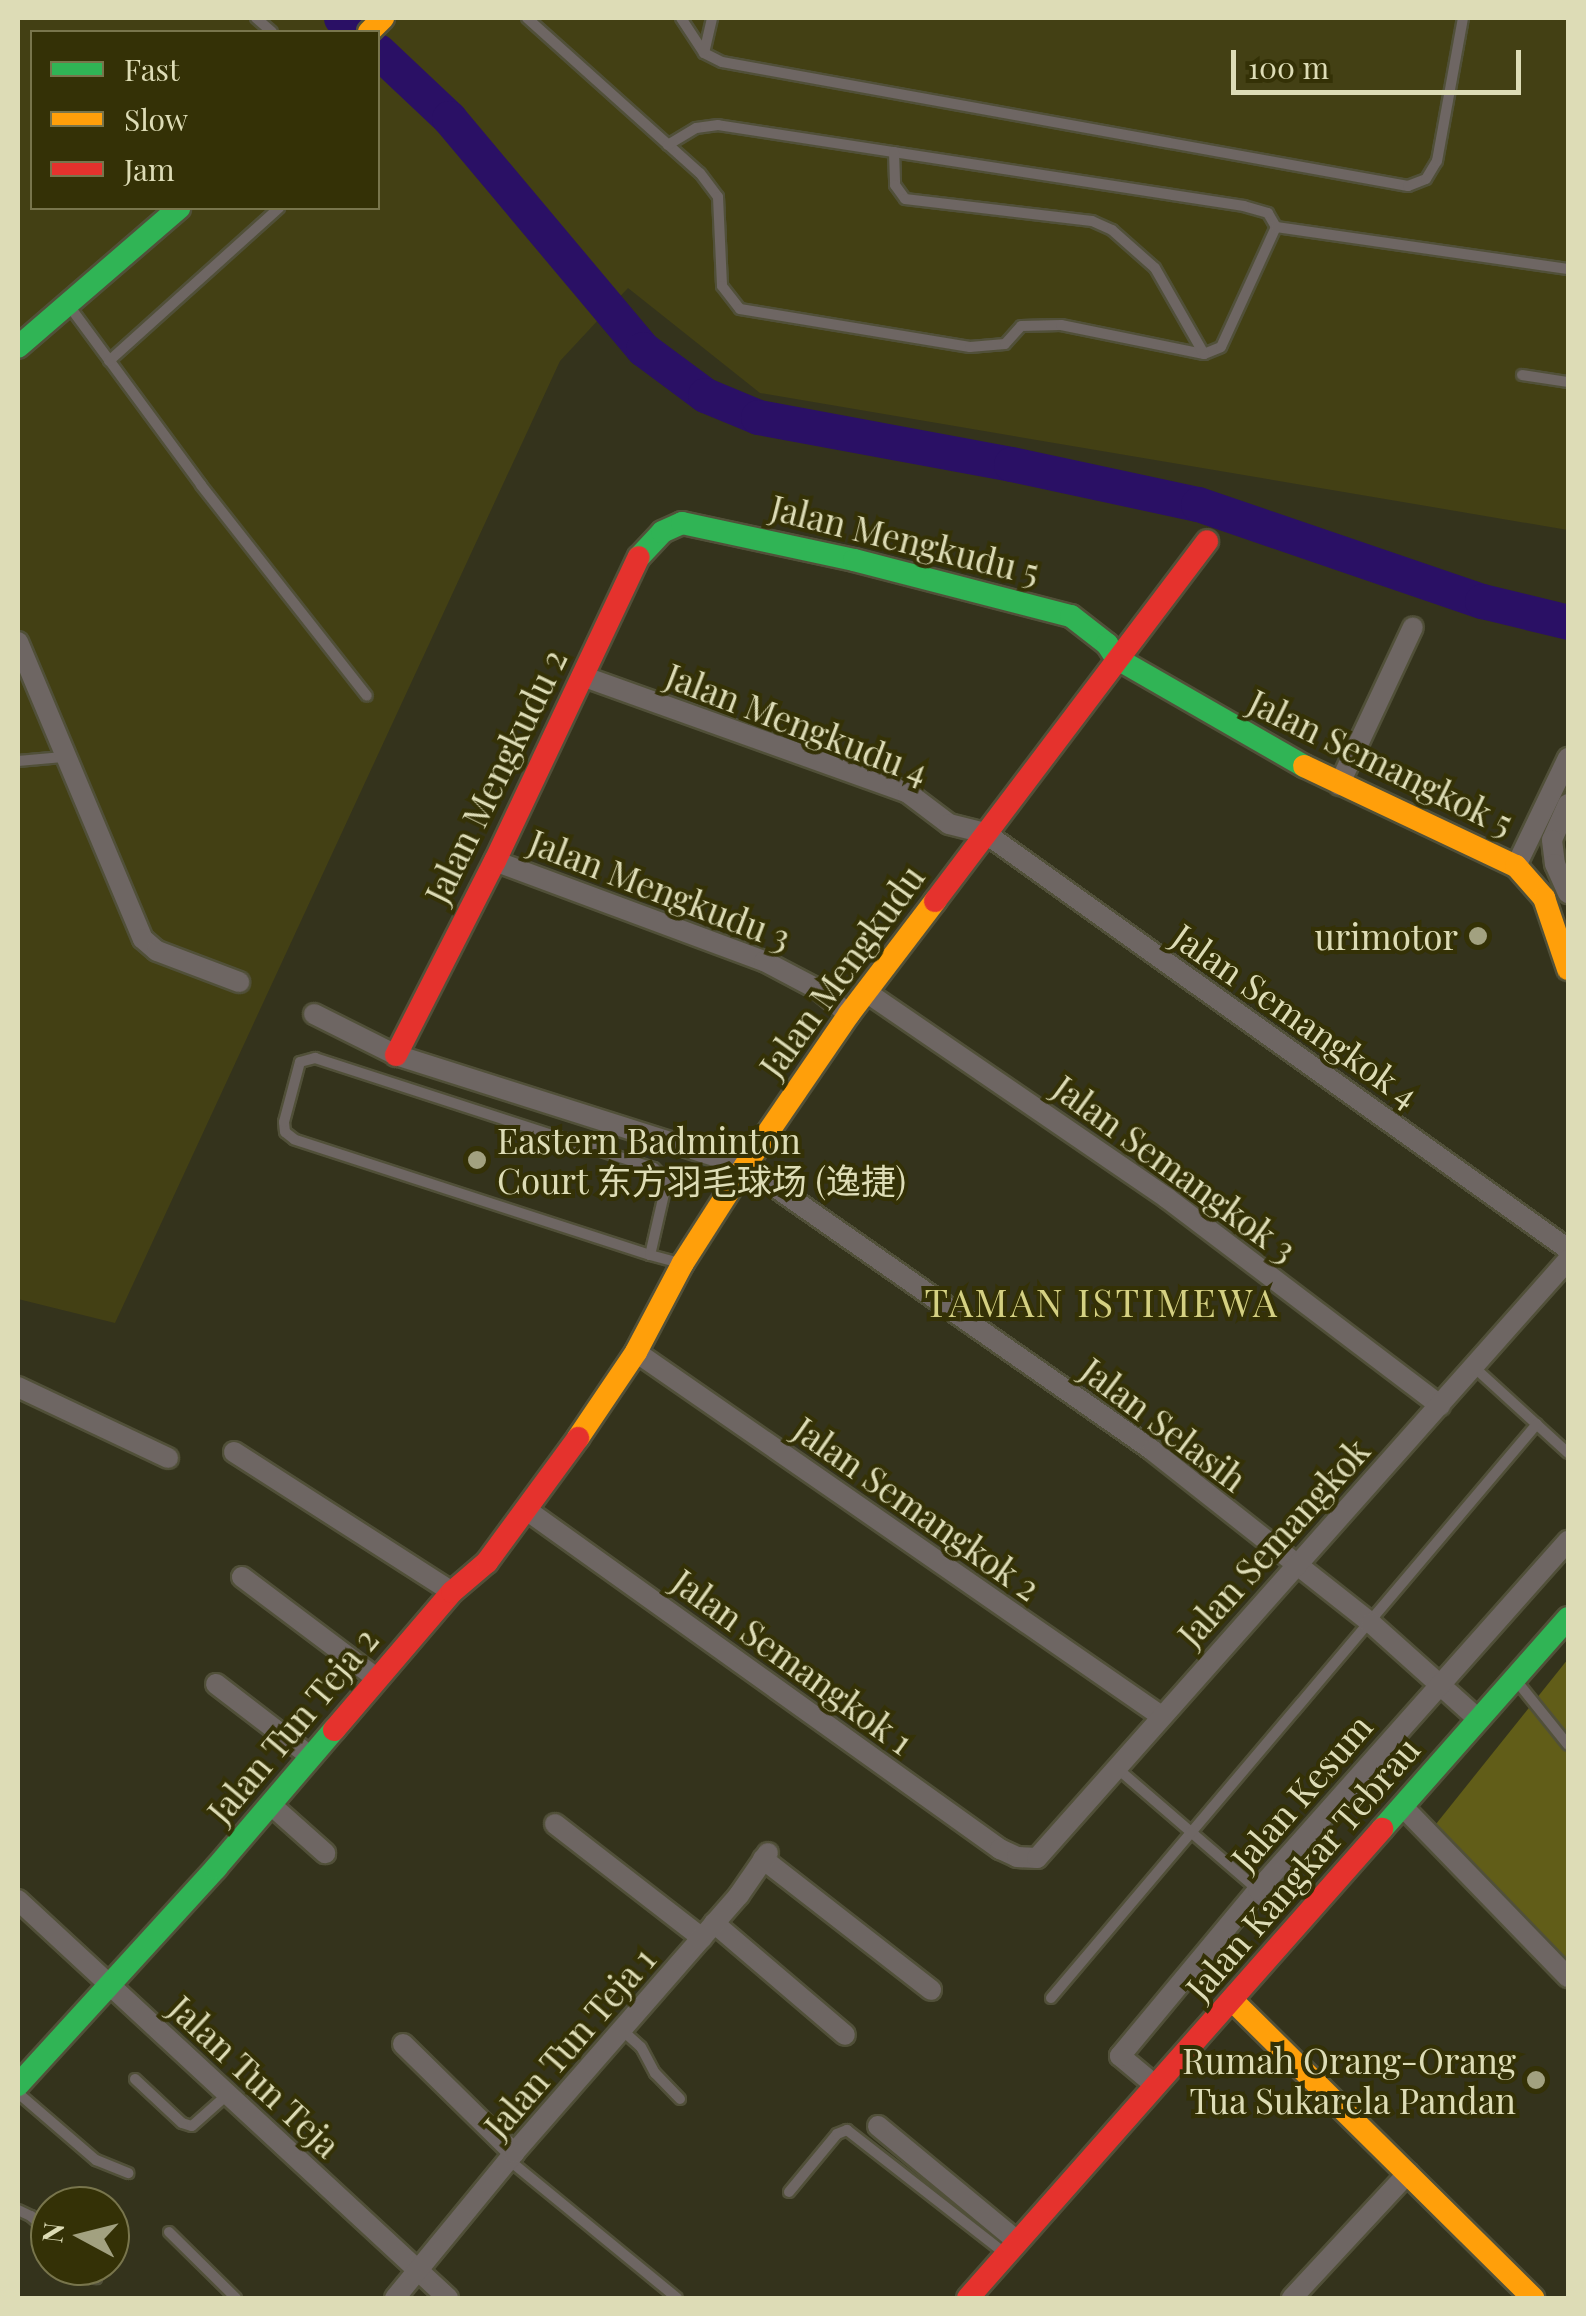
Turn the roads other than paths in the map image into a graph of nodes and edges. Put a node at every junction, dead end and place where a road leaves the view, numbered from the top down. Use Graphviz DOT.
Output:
graph roads {
  1 [pos="526,18"];
  2 [pos="681,18"];
  3 [pos="712,18"];
  4 [pos="1463,18"];
  5 [pos="704,53"];
  6 [pos="668,145"];
  7 [pos="894,152"];
  8 [pos="277,210"];
  9 [pos="167,212"];
  10 [pos="1276,227"];
  11 [pos="1568,269"];
  12 [pos="69,306"];
  13 [pos="18,347"];
  14 [pos="1204,354"];
  15 [pos="110,360"];
  16 [pos="1522,375"];
  17 [pos="1568,382"];
  18 [pos="662,532"];
  19 [pos="1207,541"];
  20 [pos="1413,627"];
  21 [pos="18,642"];
  22 [pos="1116,658"];
  23 [pos="582,676"];
  24 [pos="367,696"];
  25 [pos="63,757"];
  26 [pos="1568,758"];
  27 [pos="18,761"];
  28 [pos="1339,785"];
  29 [pos="1568,804"];
  30 [pos="985,834"];
  31 [pos="496,861"];
  32 [pos="1516,866"];
  33 [pos="1568,892"];
  34 [pos="1568,969"];
  35 [pos="239,982"];
  36 [pos="866,992"];
  37 [pos="314,1014"];
  38 [pos="849,1014"];
  39 [pos="396,1055"];
  40 [pos="745,1166"];
  41 [pos="1568,1248"];
  42 [pos="650,1254"];
  43 [pos="1568,1260"];
  44 [pos="683,1263"];
  45 [pos="636,1352"];
  46 [pos="1475,1368"];
  47 [pos="18,1387"];
  48 [pos="1440,1406"];
  49 [pos="1537,1424"];
  50 [pos="234,1452"];
  51 [pos="1568,1453"];
  52 [pos="168,1458"];
  53 [pos="528,1511"];
  54 [pos="1568,1541"];
  55 [pos="1295,1564"];
  56 [pos="242,1577"];
  57 [pos="452,1592"];
  58 [pos="1568,1618"];
  59 [pos="1371,1623"];
  60 [pos="376,1678"];
  61 [pos="1515,1679"];
  62 [pos="1439,1683"];
  63 [pos="216,1684"];
  64 [pos="1162,1716"];
  65 [pos="1479,1720"];
  66 [pos="1568,1746"];
  67 [pos="310,1756"];
  68 [pos="1118,1770"];
  69 [pos="270,1804"];
  70 [pos="1402,1807"];
  71 [pos="554,1824"];
  72 [pos="1191,1834"];
  73 [pos="326,1853"];
  74 [pos="1024,1859"];
  75 [pos="1258,1890"];
  76 [pos="18,1900"];
  77 [pos="708,1931"];
  78 [pos="1568,1976"];
  79 [pos="108,1985"];
  80 [pos="931,1990"];
  81 [pos="1051,1998"];
  82 [pos="1232,2000"];
  83 [pos="622,2030"];
  84 [pos="845,2034"];
  85 [pos="403,2044"];
  86 [pos="135,2079"];
  87 [pos="18,2085"];
  88 [pos="1156,2086"];
  89 [pos="18,2093"];
  90 [pos="227,2095"];
  91 [pos="680,2099"];
  92 [pos="878,2126"];
  93 [pos="512,2156"];
  94 [pos="129,2173"];
  95 [pos="1408,2173"];
  96 [pos="790,2192"];
  97 [pos="169,2232"];
  98 [pos="1013,2248"];
  99 [pos="418,2272"];
  100 [pos="236,2298"];
  101 [pos="395,2298"];
  102 [pos="448,2298"];
  103 [pos="676,2298"];
  104 [pos="968,2298"];
  105 [pos="1292,2298"];
  106 [pos="1533,2298"];
  1 -- 6 [label="lane"];
  2 -- 5 [label="lane"];
  3 -- 5 [label="lane"];
  4 -- 5 [label="lane"];
  6 -- 7 [label="lane"];
  6 -- 14 [label="lane"];
  7 -- 10 [label="lane"];
  7 -- 14 [label="lane"];
  8 -- 15 [label="lane"];
  9 -- 12 [label="street"];
  10 -- 11 [label="lane"];
  10 -- 14 [label="lane"];
  12 -- 13 [label="street"];
  12 -- 15 [label="lane"];
  15 -- 24 [label="lane"];
  16 -- 17 [label="lane"];
  18 -- 22 [label="street, Jalan Mengkudu 5"];
  18 -- 23 [label="street, Jalan Mengkudu 2"];
  19 -- 22 [label="street, Jalan Mengkudu"];
  20 -- 28 [label="street"];
  21 -- 25 [label="street"];
  22 -- 28 [label="street, Jalan Semangkok 5"];
  22 -- 30 [label="street, Jalan Mengkudu"];
  23 -- 30 [label="street, Jalan Mengkudu 4"];
  23 -- 31 [label="street, Jalan Mengkudu 2"];
  25 -- 27 [label="lane"];
  25 -- 35 [label="street"];
  26 -- 32 [label="street"];
  28 -- 32 [label="street, Jalan Semangkok 5"];
  29 -- 33 [label="street"];
  30 -- 36 [label="street, Jalan Mengkudu"];
  30 -- 41 [label="street, Jalan Semangkok 4"];
  31 -- 38 [label="street, Jalan Mengkudu 3"];
  31 -- 39 [label="street, Jalan Mengkudu 2"];
  32 -- 34 [label="street, Jalan Semangkok 5"];
  36 -- 38 [label="street, Jalan Mengkudu"];
  36 -- 48 [label="street, Jalan Semangkok 3"];
  37 -- 39 [label="street, Jalan Selasih"];
  38 -- 40 [label="street, Jalan Mengkudu"];
  39 -- 40 [label="street, Jalan Selasih"];
  40 -- 44 [label="street, Jalan Mengkudu"];
  40 -- 55 [label="street, Jalan Selasih"];
  42 -- 42 [label="lane"];
  42 -- 44 [label="lane"];
  43 -- 46 [label="street, Jalan Semangkok"];
  44 -- 45 [label="street, Jalan Mengkudu"];
  45 -- 53 [label="street, Jalan Mengkudu"];
  45 -- 64 [label="street, Jalan Semangkok 2"];
  46 -- 48 [label="street, Jalan Semangkok"];
  46 -- 49 [label="lane"];
  47 -- 52 [label="street"];
  48 -- 55 [label="street, Jalan Semangkok"];
  49 -- 51 [label="lane"];
  49 -- 59 [label="lane"];
  50 -- 57 [label="street"];
  53 -- 57 [label="street, Jalan Tun Teja 2"];
  53 -- 74 [label="street, Jalan Semangkok 1"];
  54 -- 62 [label="street, Jalan Kesum"];
  55 -- 59 [label="street, Jalan Selasih"];
  55 -- 64 [label="street, Jalan Semangkok"];
  56 -- 60 [label="street"];
  57 -- 60 [label="street, Jalan Tun Teja 2"];
  58 -- 61 [label="street, Jalan Kangkar Tebrau"];
  59 -- 62 [label="street, Jalan Selasih"];
  59 -- 72 [label="lane"];
  60 -- 67 [label="street, Jalan Tun Teja 2"];
  61 -- 65 [label="street, Jalan Kangkar Tebrau"];
  61 -- 66 [label="lane"];
  62 -- 65 [label="street, Jalan Selasih"];
  62 -- 75 [label="street, Jalan Kesum"];
  63 -- 67 [label="street"];
  64 -- 68 [label="street, Jalan Semangkok"];
  65 -- 70 [label="street, Jalan Kangkar Tebrau"];
  67 -- 69 [label="street, Jalan Tun Teja 2"];
  68 -- 72 [label="lane"];
  68 -- 74 [label="street, Jalan Semangkok"];
  69 -- 73 [label="street"];
  69 -- 79 [label="street, Jalan Tun Teja 2"];
  70 -- 78 [label="street"];
  70 -- 82 [label="street, Jalan Kangkar Tebrau"];
  71 -- 77 [label="street"];
  72 -- 75 [label="lane"];
  72 -- 81 [label="lane"];
  75 -- 88 [label="street, Jalan Kesum"];
  76 -- 79 [label="street, Jalan Tun Teja"];
  77 -- 80 [label="street, Jalan Tun Teja 1"];
  77 -- 83 [label="street, Jalan Tun Teja 1"];
  77 -- 84 [label="street"];
  79 -- 87 [label="street, Jalan Tun Teja 2"];
  79 -- 90 [label="street, Jalan Tun Teja"];
  82 -- 88 [label="street, Jalan Kangkar Tebrau"];
  82 -- 95 [label="street"];
  83 -- 91 [label="lane"];
  83 -- 93 [label="street, Jalan Tun Teja 1"];
  85 -- 93 [label="street"];
  86 -- 90 [label="lane"];
  88 -- 98 [label="street, Jalan Kangkar Tebrau"];
  89 -- 94 [label="lane"];
  90 -- 99 [label="street, Jalan Tun Teja"];
  92 -- 98 [label="street"];
  93 -- 99 [label="street, Jalan Tun Teja 1"];
  93 -- 103 [label="lane"];
  95 -- 105 [label="street"];
  95 -- 106 [label="street"];
  96 -- 98 [label="lane"];
  97 -- 100 [label="lane"];
  98 -- 104 [label="street, Jalan Kangkar Tebrau"];
  99 -- 101 [label="street, Jalan Tun Teja 1"];
  99 -- 102 [label="street, Jalan Tun Teja"];
}
